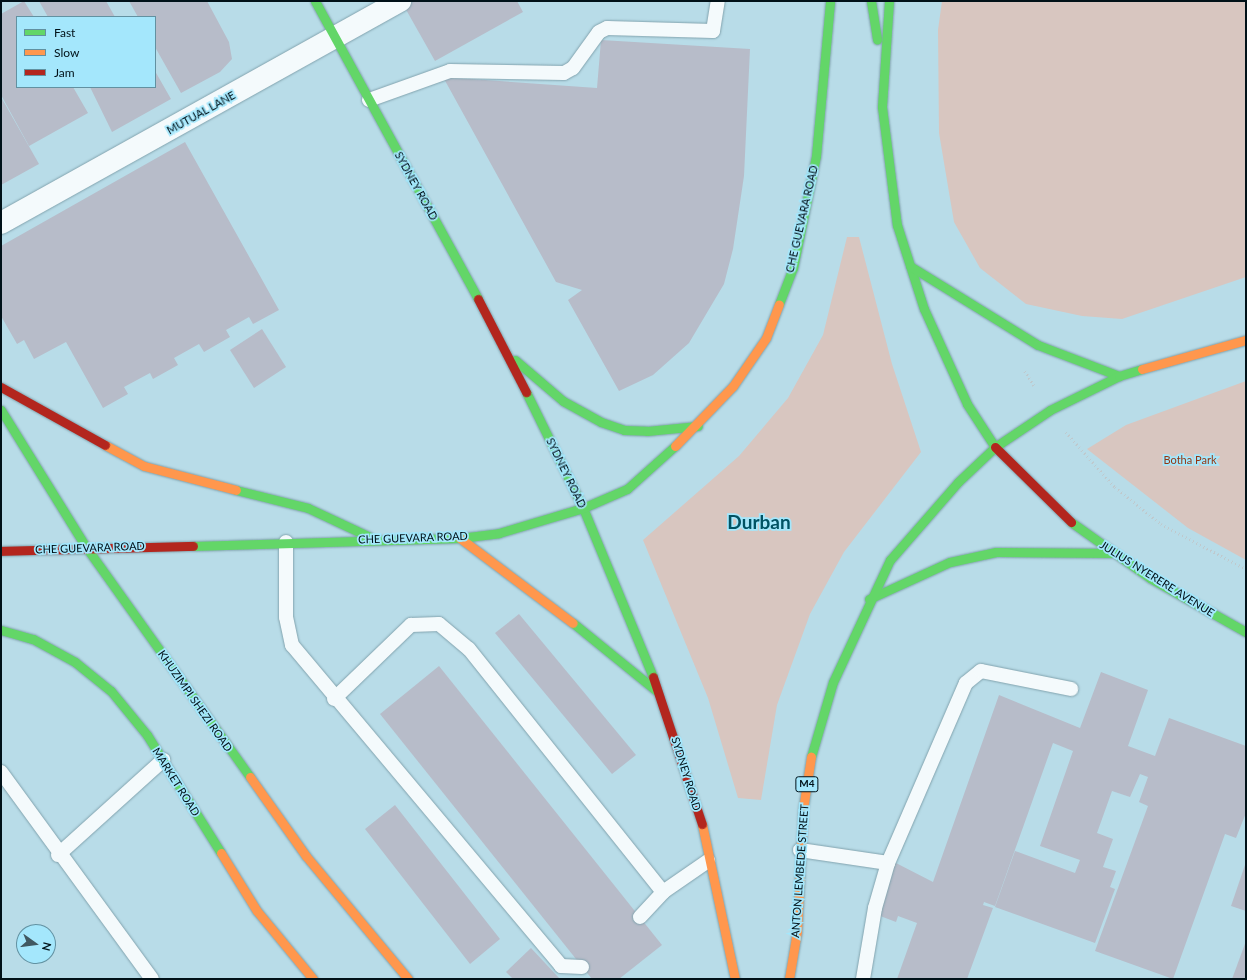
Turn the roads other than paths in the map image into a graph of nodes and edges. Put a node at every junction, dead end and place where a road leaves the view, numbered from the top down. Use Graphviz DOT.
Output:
graph roads {
  1 [pos="315,1"];
  2 [pos="400,1"];
  3 [pos="718,1"];
  4 [pos="830,1"];
  5 [pos="871,1"];
  6 [pos="889,1"];
  7 [pos="335,38"];
  8 [pos="882,66"];
  9 [pos="369,100"];
  10 [pos="1,223"];
  11 [pos="910,266"];
  12 [pos="1246,340"];
  13 [pos="508,354"];
  14 [pos="1119,376"];
  15 [pos="1,387"];
  16 [pos="1,410"];
  17 [pos="698,426"];
  18 [pos="996,447"];
  19 [pos="583,508"];
  20 [pos="460,538"];
  21 [pos="374,539"];
  22 [pos="286,542"];
  23 [pos="86,547"];
  24 [pos="1,551"];
  25 [pos="1113,553"];
  26 [pos="869,599"];
  27 [pos="1,630"];
  28 [pos="1246,632"];
  29 [pos="1071,689"];
  30 [pos="660,694"];
  31 [pos="334,699"];
  32 [pos="162,760"];
  33 [pos="1,772"];
  34 [pos="800,850"];
  35 [pos="58,855"];
  36 [pos="708,861"];
  37 [pos="888,863"];
  38 [pos="663,892"];
  39 [pos="640,918"];
  40 [pos="582,966"];
  41 [pos="152,979"];
  42 [pos="313,979"];
  43 [pos="408,979"];
  44 [pos="735,979"];
  45 [pos="789,979"];
  46 [pos="863,979"];
  1 -- 7 [label="main road, SYDNEY ROAD"];
  2 -- 7 [label="street, MUTUAL LANE"];
  3 -- 9 [label="lane"];
  4 -- 17 [label="main road, CHE GUEVARA ROAD"];
  5 -- 8 [label="main road"];
  6 -- 8 [label="main road, JULIUS NYERERE AVENUE"];
  7 -- 9 [label="main road, SYDNEY ROAD"];
  7 -- 10 [label="street, MUTUAL LANE"];
  8 -- 11 [label="main road, JULIUS NYERERE AVENUE"];
  9 -- 13 [label="main road, SYDNEY ROAD"];
  11 -- 14 [label="main road"];
  11 -- 18 [label="main road, JULIUS NYERERE AVENUE"];
  12 -- 14 [label="main road, ANTON LEMBEDE STREET"];
  13 -- 17 [label="main road"];
  13 -- 19 [label="main road, SYDNEY ROAD"];
  14 -- 18 [label="main road, ANTON LEMBEDE STREET"];
  15 -- 21 [label="main road"];
  16 -- 23 [label="main road, KHUZIMPI SHEZI ROAD"];
  17 -- 19 [label="main road, CHE GUEVARA ROAD"];
  18 -- 25 [label="main road, JULIUS NYERERE AVENUE"];
  18 -- 26 [label="main road, ANTON LEMBEDE STREET / M4"];
  19 -- 20 [label="main road, CHE GUEVARA ROAD"];
  19 -- 30 [label="main road, SYDNEY ROAD"];
  20 -- 21 [label="main road, CHE GUEVARA ROAD"];
  20 -- 30 [label="main road"];
  21 -- 22 [label="main road, CHE GUEVARA ROAD"];
  22 -- 23 [label="main road, CHE GUEVARA ROAD"];
  22 -- 31 [label="lane"];
  23 -- 24 [label="main road, CHE GUEVARA ROAD"];
  23 -- 43 [label="main road, KHUZIMPI SHEZI ROAD"];
  25 -- 26 [label="main road"];
  25 -- 28 [label="main road, JULIUS NYERERE AVENUE"];
  26 -- 34 [label="main road, ANTON LEMBEDE STREET / M4"];
  27 -- 32 [label="main road, MARKET ROAD"];
  29 -- 37 [label="lane"];
  30 -- 36 [label="main road, SYDNEY ROAD"];
  31 -- 38 [label="lane"];
  31 -- 40 [label="lane"];
  32 -- 35 [label="lane"];
  32 -- 42 [label="main road, MARKET ROAD"];
  33 -- 35 [label="lane"];
  34 -- 37 [label="lane"];
  34 -- 45 [label="main road, ANTON LEMBEDE STREET / M4"];
  35 -- 41 [label="lane"];
  36 -- 38 [label="lane"];
  36 -- 44 [label="main road, SYDNEY ROAD"];
  37 -- 46 [label="lane"];
  38 -- 39 [label="lane"];
}
